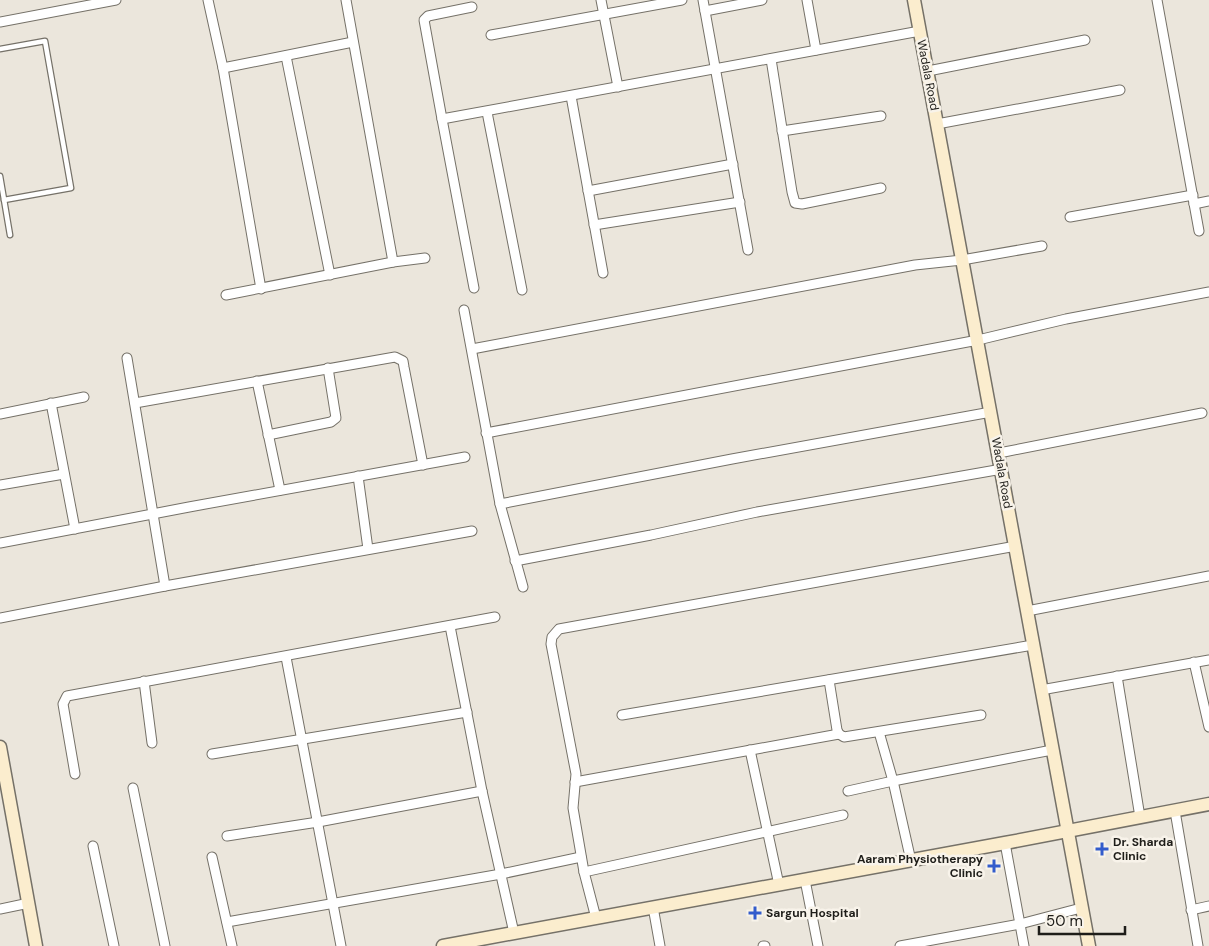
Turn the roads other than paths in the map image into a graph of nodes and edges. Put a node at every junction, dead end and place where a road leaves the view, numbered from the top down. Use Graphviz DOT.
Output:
graph roads {
  1 [pos="116,0"];
  2 [pos="208,0"];
  3 [pos="346,0"];
  4 [pos="600,0"];
  5 [pos="682,0"];
  6 [pos="703,0"];
  7 [pos="762,0"];
  8 [pos="808,0"];
  9 [pos="914,0"];
  10 [pos="1157,0"];
  11 [pos="472,7"];
  12 [pos="705,10"];
  13 [pos="603,14"];
  14 [pos="0,22"];
  15 [pos="920,30"];
  16 [pos="492,35"];
  17 [pos="1085,40"];
  18 [pos="354,42"];
  19 [pos="0,49"];
  20 [pos="816,50"];
  21 [pos="286,56"];
  22 [pos="771,59"];
  23 [pos="223,68"];
  24 [pos="716,69"];
  25 [pos="928,72"];
  26 [pos="618,88"];
  27 [pos="1120,90"];
  28 [pos="572,96"];
  29 [pos="487,112"];
  30 [pos="881,116"];
  31 [pos="442,119"];
  32 [pos="938,124"];
  33 [pos="782,131"];
  34 [pos="733,164"];
  35 [pos="0,176"];
  36 [pos="881,188"];
  37 [pos="1,189"];
  38 [pos="588,191"];
  39 [pos="4,200"];
  40 [pos="1194,200"];
  41 [pos="1209,201"];
  42 [pos="740,202"];
  43 [pos="1070,217"];
  44 [pos="594,225"];
  45 [pos="1199,231"];
  46 [pos="10,236"];
  47 [pos="1042,246"];
  48 [pos="748,250"];
  49 [pos="425,258"];
  50 [pos="962,260"];
  51 [pos="393,262"];
  52 [pos="603,273"];
  53 [pos="330,275"];
  54 [pos="474,288"];
  55 [pos="261,289"];
  56 [pos="522,290"];
  57 [pos="1209,292"];
  58 [pos="226,295"];
  59 [pos="464,310"];
  60 [pos="978,340"];
  61 [pos="472,349"];
  62 [pos="127,358"];
  63 [pos="328,368"];
  64 [pos="257,381"];
  65 [pos="84,397"];
  66 [pos="51,403"];
  67 [pos="135,403"];
  68 [pos="991,412"];
  69 [pos="1202,413"];
  70 [pos="0,414"];
  71 [pos="486,433"];
  72 [pos="268,435"];
  73 [pos="999,453"];
  74 [pos="466,457"];
  75 [pos="423,465"];
  76 [pos="1002,469"];
  77 [pos="64,474"];
  78 [pos="358,476"];
  79 [pos="0,485"];
  80 [pos="280,490"];
  81 [pos="500,504"];
  82 [pos="153,514"];
  83 [pos="74,529"];
  84 [pos="472,531"];
  85 [pos="0,543"];
  86 [pos="1016,546"];
  87 [pos="368,549"];
  88 [pos="515,561"];
  89 [pos="1209,576"];
  90 [pos="165,586"];
  91 [pos="523,587"];
  92 [pos="1027,611"];
  93 [pos="495,617"];
  94 [pos="0,618"];
  95 [pos="450,626"];
  96 [pos="1034,645"];
  97 [pos="286,657"];
  98 [pos="1209,660"];
  99 [pos="1194,662"];
  100 [pos="1117,676"];
  101 [pos="828,680"];
  102 [pos="144,681"];
  103 [pos="1041,690"];
  104 [pos="467,712"];
  105 [pos="622,714"];
  106 [pos="981,715"];
  107 [pos="1209,727"];
  108 [pos="879,732"];
  109 [pos="839,734"];
  110 [pos="301,740"];
  111 [pos="152,743"];
  112 [pos="0,746"];
  113 [pos="750,750"];
  114 [pos="1052,750"];
  115 [pos="212,754"];
  116 [pos="75,774"];
  117 [pos="893,781"];
  118 [pos="575,782"];
  119 [pos="133,788"];
  120 [pos="482,791"];
  121 [pos="848,791"];
  122 [pos="1209,804"];
  123 [pos="1175,811"];
  124 [pos="844,815"];
  125 [pos="1140,817"];
  126 [pos="318,822"];
  127 [pos="768,832"];
  128 [pos="1067,832"];
  129 [pos="227,836"];
  130 [pos="1005,843"];
  131 [pos="93,846"];
  132 [pos="212,857"];
  133 [pos="581,857"];
  134 [pos="911,860"];
  135 [pos="584,872"];
  136 [pos="501,874"];
  137 [pos="805,880"];
  138 [pos="779,885"];
  139 [pos="29,903"];
  140 [pos="334,904"];
  141 [pos="1209,906"];
  142 [pos="653,907"];
  143 [pos="1082,908"];
  144 [pos="0,909"];
  145 [pos="1191,910"];
  146 [pos="596,918"];
  147 [pos="227,922"];
  148 [pos="1020,924"];
  149 [pos="514,933"];
  150 [pos="36,946"];
  151 [pos="114,946"];
  152 [pos="165,946"];
  153 [pos="232,946"];
  154 [pos="342,946"];
  155 [pos="444,946"];
  156 [pos="660,946"];
  157 [pos="818,946"];
  158 [pos="900,946"];
  159 [pos="1024,946"];
  160 [pos="1089,946"];
  161 [pos="1198,946"];
  1 -- 14 [label="street"];
  2 -- 23 [label="street"];
  3 -- 18 [label="street"];
  4 -- 13 [label="street"];
  5 -- 13 [label="street"];
  6 -- 12 [label="street"];
  7 -- 12 [label="street"];
  8 -- 20 [label="street"];
  9 -- 15 [label="street, Wadala Road"];
  10 -- 40 [label="street"];
  11 -- 31 [label="street"];
  12 -- 24 [label="street"];
  13 -- 16 [label="street"];
  13 -- 26 [label="street"];
  15 -- 20 [label="street"];
  15 -- 25 [label="street, Wadala Road"];
  17 -- 25 [label="street"];
  18 -- 21 [label="street"];
  18 -- 51 [label="street"];
  19 -- 39 [label="lane"];
  20 -- 22 [label="street"];
  21 -- 23 [label="street"];
  21 -- 53 [label="street"];
  22 -- 24 [label="street"];
  22 -- 33 [label="street"];
  23 -- 55 [label="street"];
  24 -- 26 [label="street"];
  24 -- 34 [label="street"];
  25 -- 32 [label="street, Wadala Road"];
  26 -- 28 [label="street"];
  27 -- 32 [label="street"];
  28 -- 29 [label="street"];
  28 -- 38 [label="street"];
  29 -- 31 [label="street"];
  29 -- 56 [label="street"];
  30 -- 33 [label="street"];
  31 -- 54 [label="street"];
  32 -- 50 [label="street, Wadala Road"];
  33 -- 36 [label="street"];
  34 -- 38 [label="street"];
  34 -- 42 [label="street"];
  35 -- 37 [label="lane"];
  37 -- 39 [label="lane"];
  38 -- 44 [label="street"];
  39 -- 46 [label="lane"];
  40 -- 41 [label="street"];
  40 -- 43 [label="street"];
  40 -- 45 [label="street"];
  42 -- 44 [label="street"];
  42 -- 48 [label="street"];
  44 -- 52 [label="street"];
  47 -- 50 [label="street"];
  49 -- 51 [label="street"];
  50 -- 60 [label="street, Wadala Road"];
  50 -- 61 [label="street"];
  51 -- 53 [label="street"];
  53 -- 55 [label="street"];
  55 -- 58 [label="street"];
  57 -- 60 [label="street"];
  59 -- 61 [label="street"];
  60 -- 68 [label="street, Wadala Road"];
  60 -- 71 [label="street"];
  61 -- 71 [label="street"];
  62 -- 67 [label="street"];
  63 -- 64 [label="street"];
  63 -- 72 [label="street"];
  63 -- 75 [label="street"];
  64 -- 67 [label="street"];
  64 -- 72 [label="street"];
  65 -- 66 [label="street"];
  66 -- 70 [label="street"];
  66 -- 77 [label="street"];
  67 -- 82 [label="street"];
  68 -- 73 [label="street, Wadala Road"];
  68 -- 81 [label="street"];
  69 -- 73 [label="street"];
  71 -- 81 [label="street"];
  72 -- 80 [label="street"];
  73 -- 76 [label="street, Wadala Road"];
  74 -- 75 [label="street"];
  75 -- 78 [label="street"];
  76 -- 86 [label="street, Wadala Road"];
  76 -- 88 [label="street"];
  77 -- 79 [label="street"];
  77 -- 83 [label="street"];
  78 -- 80 [label="street"];
  78 -- 87 [label="street"];
  80 -- 82 [label="street"];
  81 -- 88 [label="street"];
  82 -- 83 [label="street"];
  82 -- 90 [label="street"];
  83 -- 85 [label="street"];
  84 -- 87 [label="street"];
  86 -- 92 [label="street, Wadala Road"];
  86 -- 118 [label="street"];
  87 -- 90 [label="street"];
  88 -- 91 [label="street"];
  89 -- 92 [label="street"];
  90 -- 94 [label="street"];
  92 -- 96 [label="street, Wadala Road"];
  93 -- 95 [label="street"];
  95 -- 97 [label="street"];
  95 -- 104 [label="street"];
  96 -- 101 [label="street"];
  96 -- 103 [label="street, Wadala Road"];
  97 -- 102 [label="street"];
  97 -- 110 [label="street"];
  98 -- 99 [label="street"];
  99 -- 100 [label="street"];
  99 -- 107 [label="street"];
  100 -- 103 [label="street"];
  100 -- 125 [label="street"];
  101 -- 105 [label="street"];
  101 -- 109 [label="street"];
  102 -- 111 [label="street"];
  102 -- 116 [label="street"];
  103 -- 114 [label="street, Wadala Road"];
  104 -- 110 [label="street"];
  104 -- 120 [label="street"];
  106 -- 108 [label="street"];
  108 -- 109 [label="street"];
  108 -- 117 [label="street"];
  109 -- 113 [label="street"];
  110 -- 115 [label="street"];
  110 -- 126 [label="street"];
  112 -- 139 [label="street"];
  113 -- 118 [label="street"];
  113 -- 127 [label="street"];
  114 -- 117 [label="street"];
  114 -- 128 [label="street, Wadala Road"];
  117 -- 121 [label="street"];
  117 -- 134 [label="street"];
  118 -- 133 [label="street"];
  119 -- 152 [label="street"];
  120 -- 126 [label="street"];
  120 -- 136 [label="street"];
  122 -- 123 [label="street"];
  123 -- 125 [label="street"];
  123 -- 145 [label="street"];
  124 -- 127 [label="street"];
  125 -- 128 [label="street"];
  126 -- 129 [label="street"];
  126 -- 140 [label="street"];
  127 -- 135 [label="street"];
  127 -- 138 [label="street"];
  128 -- 130 [label="street"];
  128 -- 143 [label="street, Wadala Road"];
  130 -- 134 [label="street"];
  130 -- 148 [label="street"];
  131 -- 151 [label="street"];
  132 -- 147 [label="street"];
  133 -- 135 [label="street"];
  133 -- 136 [label="street"];
  134 -- 137 [label="street"];
  135 -- 146 [label="street"];
  136 -- 140 [label="street"];
  136 -- 149 [label="street"];
  137 -- 138 [label="street"];
  137 -- 157 [label="street"];
  138 -- 142 [label="street"];
  139 -- 144 [label="street"];
  139 -- 150 [label="street"];
  140 -- 147 [label="street"];
  140 -- 154 [label="street"];
  141 -- 145 [label="street"];
  142 -- 146 [label="street"];
  142 -- 156 [label="street"];
  143 -- 148 [label="street"];
  143 -- 160 [label="street, Wadala Road"];
  145 -- 161 [label="street"];
  146 -- 149 [label="street"];
  147 -- 153 [label="street"];
  148 -- 158 [label="street"];
  148 -- 159 [label="street"];
  149 -- 155 [label="street"];
}
